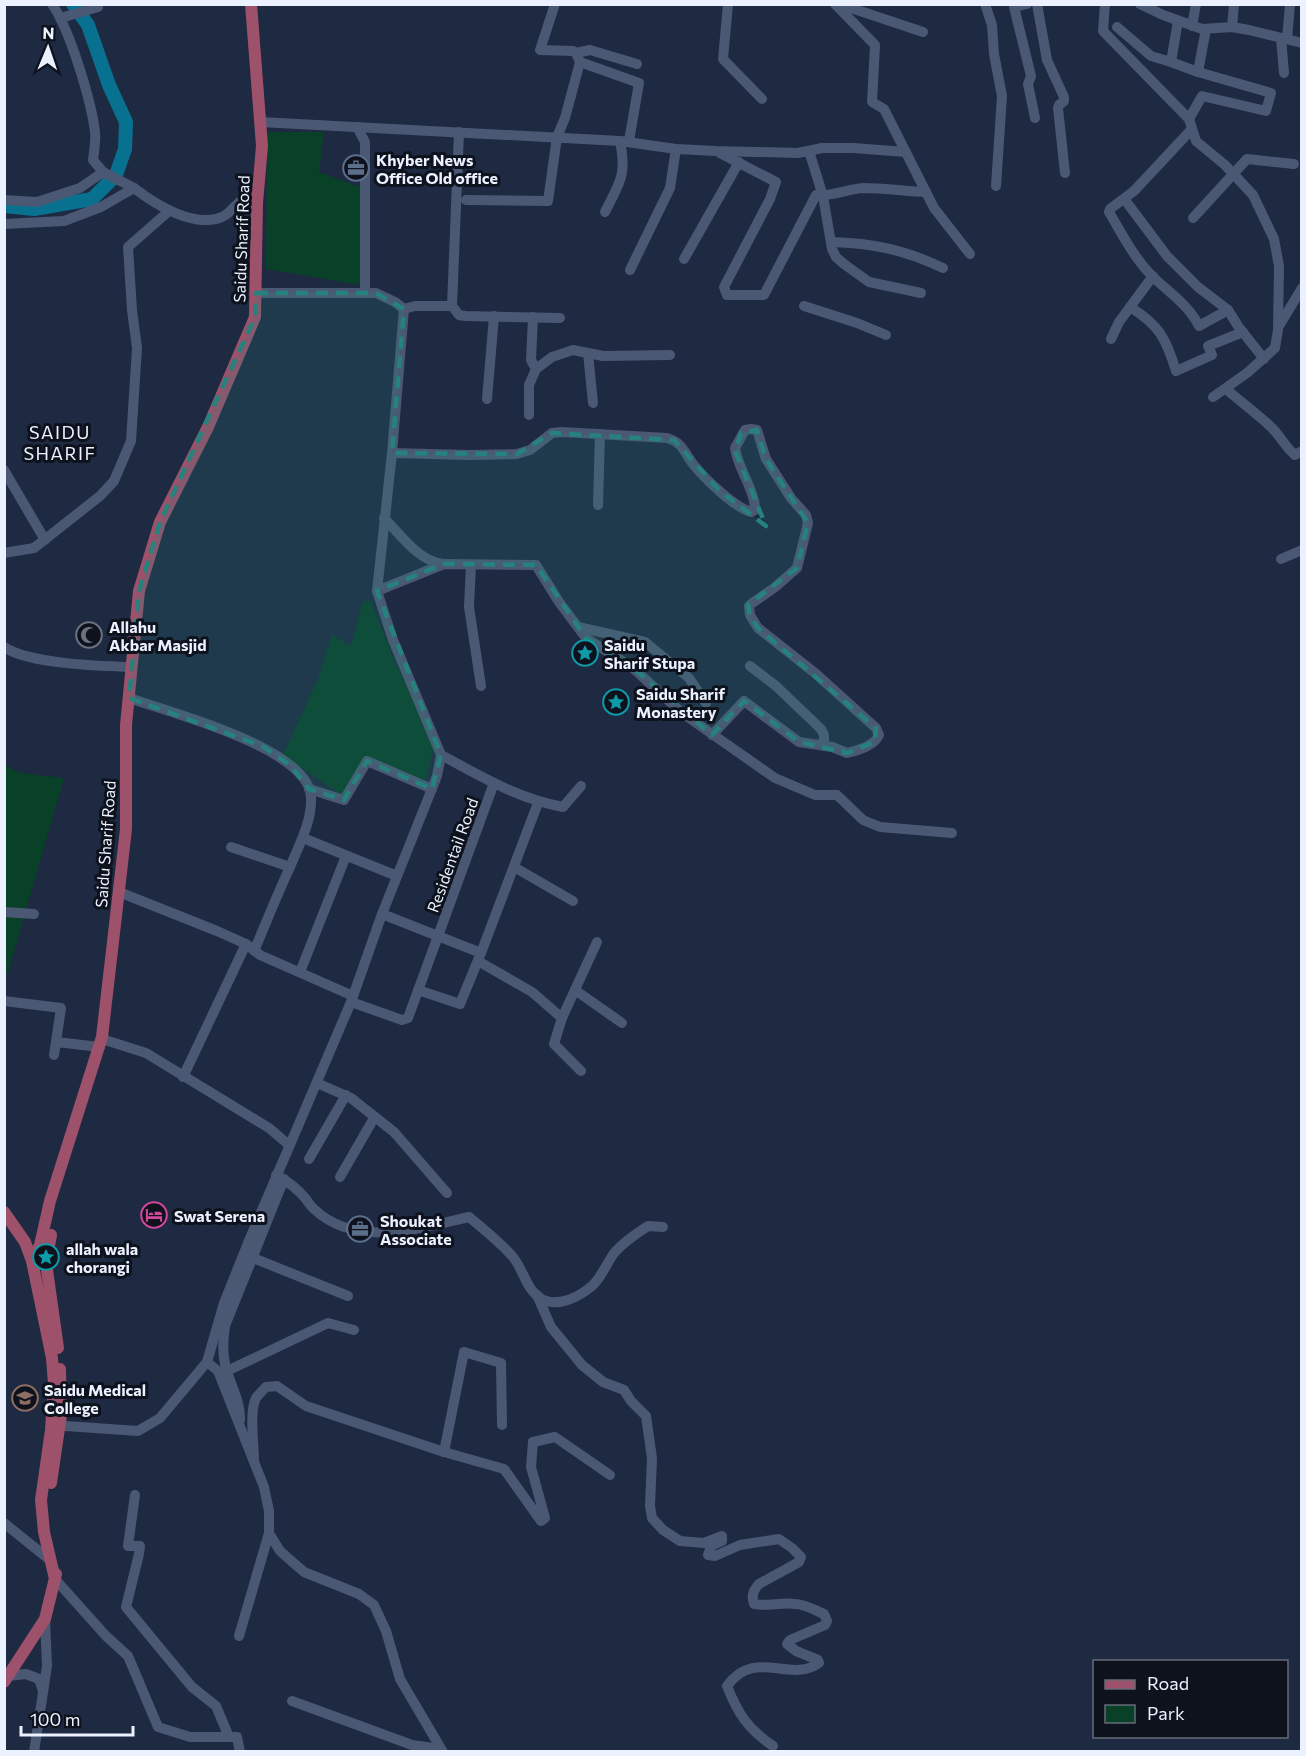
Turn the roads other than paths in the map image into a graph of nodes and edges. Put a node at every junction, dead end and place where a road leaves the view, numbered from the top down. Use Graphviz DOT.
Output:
graph roads {
  1 [pos="52,4"];
  2 [pos="251,4"];
  3 [pos="555,4"];
  4 [pos="728,4"];
  5 [pos="985,4"];
  6 [pos="1027,4"];
  7 [pos="1037,4"];
  8 [pos="1105,4"];
  9 [pos="1140,4"];
  10 [pos="1196,4"];
  11 [pos="1234,4"];
  12 [pos="1290,4"];
  13 [pos="98,7"];
  14 [pos="842,7"];
  15 [pos="62,18"];
  16 [pos="1178,21"];
  17 [pos="1192,26"];
  18 [pos="1117,27"];
  19 [pos="1232,27"];
  20 [pos="1206,28"];
  21 [pos="924,32"];
  22 [pos="1284,38"];
  23 [pos="1302,43"];
  24 [pos="578,57"];
  25 [pos="1171,62"];
  26 [pos="637,64"];
  27 [pos="1198,72"];
  28 [pos="1284,73"];
  29 [pos="762,99"];
  30 [pos="1035,118"];
  31 [pos="260,122"];
  32 [pos="1191,124"];
  33 [pos="357,127"];
  34 [pos="459,132"];
  35 [pos="556,137"];
  36 [pos="625,141"];
  37 [pos="676,149"];
  38 [pos="716,151"];
  39 [pos="809,151"];
  40 [pos="906,152"];
  41 [pos="739,162"];
  42 [pos="1294,164"];
  43 [pos="103,172"];
  44 [pos="1065,173"];
  45 [pos="1234,174"];
  46 [pos="996,186"];
  47 [pos="134,188"];
  48 [pos="258,192"];
  49 [pos="926,192"];
  50 [pos="823,196"];
  51 [pos="4,200"];
  52 [pos="466,200"];
  53 [pos="1125,200"];
  54 [pos="169,211"];
  55 [pos="605,212"];
  56 [pos="1193,218"];
  57 [pos="4,224"];
  58 [pos="831,242"];
  59 [pos="970,254"];
  60 [pos="684,259"];
  61 [pos="943,268"];
  62 [pos="630,270"];
  63 [pos="1153,276"];
  64 [pos="1302,288"];
  65 [pos="256,292"];
  66 [pos="365,292"];
  67 [pos="921,293"];
  68 [pos="452,306"];
  69 [pos="804,306"];
  70 [pos="1130,307"];
  71 [pos="404,309"];
  72 [pos="1228,310"];
  73 [pos="494,316"];
  74 [pos="533,317"];
  75 [pos="560,318"];
  76 [pos="1278,330"];
  77 [pos="1243,333"];
  78 [pos="886,334"];
  79 [pos="1111,339"];
  80 [pos="588,353"];
  81 [pos="670,355"];
  82 [pos="1264,359"];
  83 [pos="536,369"];
  84 [pos="1226,389"];
  85 [pos="1213,397"];
  86 [pos="487,399"];
  87 [pos="593,403"];
  88 [pos="529,415"];
  89 [pos="600,434"];
  90 [pos="1302,451"];
  91 [pos="392,453"];
  92 [pos="4,470"];
  93 [pos="598,505"];
  94 [pos="384,518"];
  95 [pos="45,540"];
  96 [pos="1302,550"];
  97 [pos="4,553"];
  98 [pos="1281,559"];
  99 [pos="444,564"];
  100 [pos="471,565"];
  101 [pos="377,591"];
  102 [pos="578,627"];
  103 [pos="4,647"];
  104 [pos="750,666"];
  105 [pos="132,667"];
  106 [pos="481,686"];
  107 [pos="129,698"];
  108 [pos="706,703"];
  109 [pos="712,735"];
  110 [pos="824,746"];
  111 [pos="441,755"];
  112 [pos="494,783"];
  113 [pos="581,786"];
  114 [pos="309,789"];
  115 [pos="432,789"];
  116 [pos="538,803"];
  117 [pos="952,833"];
  118 [pos="303,838"];
  119 [pos="231,847"];
  120 [pos="346,856"];
  121 [pos="290,867"];
  122 [pos="514,867"];
  123 [pos="397,876"];
  124 [pos="119,892"];
  125 [pos="573,901"];
  126 [pos="4,912"];
  127 [pos="34,914"];
  128 [pos="382,914"];
  129 [pos="439,937"];
  130 [pos="597,942"];
  131 [pos="250,948"];
  132 [pos="480,957"];
  133 [pos="300,972"];
  134 [pos="418,990"];
  135 [pos="575,990"];
  136 [pos="352,999"];
  137 [pos="4,1000"];
  138 [pos="562,1018"];
  139 [pos="622,1023"];
  140 [pos="56,1042"];
  141 [pos="103,1042"];
  142 [pos="54,1055"];
  143 [pos="581,1071"];
  144 [pos="183,1077"];
  145 [pos="318,1083"];
  146 [pos="346,1095"];
  147 [pos="88,1096"];
  148 [pos="374,1118"];
  149 [pos="269,1128"];
  150 [pos="297,1128"];
  151 [pos="289,1145"];
  152 [pos="309,1159"];
  153 [pos="280,1177"];
  154 [pos="340,1177"];
  155 [pos="447,1192"];
  156 [pos="4,1212"];
  157 [pos="663,1227"];
  158 [pos="40,1245"];
  159 [pos="253,1258"];
  160 [pos="32,1262"];
  161 [pos="46,1263"];
  162 [pos="537,1295"];
  163 [pos="348,1296"];
  164 [pos="354,1330"];
  165 [pos="54,1348"];
  166 [pos="207,1362"];
  167 [pos="227,1371"];
  168 [pos="502,1425"];
  169 [pos="56,1426"];
  170 [pos="240,1426"];
  171 [pos="444,1452"];
  172 [pos="254,1460"];
  173 [pos="610,1474"];
  174 [pos="135,1495"];
  175 [pos="4,1523"];
  176 [pos="269,1533"];
  177 [pos="50,1560"];
  178 [pos="55,1579"];
  179 [pos="45,1618"];
  180 [pos="239,1636"];
  181 [pos="6,1679"];
  182 [pos="44,1694"];
  183 [pos="292,1701"];
  184 [pos="229,1737"];
  185 [pos="773,1746"];
  186 [pos="441,1750"];
  187 [pos="34,1752"];
  188 [pos="240,1752"];
  1 -- 15 [label="street"];
  2 -- 31 [label="main road, Saidu Sharif Road"];
  3 -- 24 [label="street"];
  4 -- 29 [label="street"];
  5 -- 46 [label="street"];
  6 -- 30 [label="street"];
  7 -- 44 [label="street"];
  8 -- 32 [label="street"];
  9 -- 16 [label="street"];
  10 -- 17 [label="street"];
  11 -- 19 [label="street"];
  12 -- 22 [label="street"];
  13 -- 15 [label="street"];
  14 -- 21 [label="street"];
  14 -- 40 [label="street"];
  15 -- 43 [label="street"];
  16 -- 17 [label="street"];
  16 -- 25 [label="street"];
  17 -- 20 [label="street"];
  18 -- 25 [label="street"];
  19 -- 20 [label="street"];
  19 -- 22 [label="street"];
  20 -- 27 [label="street"];
  22 -- 23 [label="street"];
  22 -- 28 [label="street"];
  24 -- 26 [label="street"];
  24 -- 35 [label="street"];
  24 -- 36 [label="street"];
  25 -- 27 [label="street"];
  27 -- 32 [label="street"];
  31 -- 33 [label="street"];
  31 -- 48 [label="main road, Saidu Sharif Road"];
  32 -- 45 [label="street"];
  32 -- 53 [label="street"];
  33 -- 34 [label="street"];
  33 -- 66 [label="street"];
  34 -- 35 [label="street"];
  34 -- 68 [label="street"];
  35 -- 36 [label="street"];
  35 -- 52 [label="street"];
  36 -- 37 [label="street"];
  36 -- 55 [label="street"];
  37 -- 38 [label="street"];
  37 -- 62 [label="street"];
  38 -- 39 [label="street"];
  38 -- 41 [label="street"];
  39 -- 40 [label="street"];
  39 -- 50 [label="street"];
  40 -- 49 [label="street"];
  41 -- 50 [label="street"];
  41 -- 60 [label="street"];
  42 -- 45 [label="street"];
  43 -- 47 [label="street"];
  43 -- 51 [label="street"];
  45 -- 56 [label="street"];
  45 -- 76 [label="street"];
  47 -- 54 [label="street"];
  47 -- 57 [label="street"];
  48 -- 54 [label="street"];
  48 -- 65 [label="main road, Saidu Sharif Road"];
  49 -- 50 [label="street"];
  49 -- 59 [label="street"];
  50 -- 58 [label="street"];
  53 -- 63 [label="street"];
  53 -- 72 [label="street"];
  54 -- 95 [label="street"];
  58 -- 61 [label="street"];
  58 -- 67 [label="street"];
  63 -- 70 [label="street"];
  63 -- 72 [label="street"];
  64 -- 76 [label="street"];
  65 -- 66 [label="street"];
  65 -- 105 [label="main road, Saidu Sharif Road"];
  66 -- 71 [label="street"];
  68 -- 71 [label="street"];
  68 -- 73 [label="street"];
  69 -- 78 [label="street"];
  70 -- 77 [label="street"];
  70 -- 79 [label="street"];
  71 -- 91 [label="street"];
  72 -- 77 [label="street"];
  73 -- 74 [label="street"];
  73 -- 86 [label="street"];
  74 -- 75 [label="street"];
  74 -- 83 [label="street"];
  76 -- 82 [label="street"];
  77 -- 82 [label="street"];
  80 -- 81 [label="street"];
  80 -- 83 [label="street"];
  80 -- 87 [label="street"];
  82 -- 84 [label="street"];
  83 -- 88 [label="street"];
  84 -- 85 [label="street"];
  84 -- 90 [label="street"];
  89 -- 91 [label="street"];
  89 -- 93 [label="street"];
  89 -- 110 [label="street"];
  91 -- 94 [label="street"];
  92 -- 95 [label="street"];
  94 -- 99 [label="street"];
  94 -- 101 [label="street"];
  95 -- 97 [label="street"];
  96 -- 98 [label="street"];
  99 -- 100 [label="street"];
  99 -- 101 [label="street"];
  100 -- 102 [label="street"];
  100 -- 106 [label="street"];
  101 -- 111 [label="street"];
  102 -- 108 [label="street"];
  102 -- 109 [label="street"];
  103 -- 105 [label="street"];
  104 -- 110 [label="street"];
  105 -- 107 [label="main road, Saidu Sharif Road"];
  107 -- 114 [label="street"];
  107 -- 124 [label="main road, Saidu Sharif Road"];
  109 -- 110 [label="street"];
  109 -- 117 [label="street"];
  111 -- 112 [label="street"];
  111 -- 115 [label="street"];
  112 -- 116 [label="street"];
  112 -- 129 [label="street, Residentail Road"];
  113 -- 116 [label="street"];
  114 -- 115 [label="street"];
  114 -- 118 [label="street"];
  115 -- 123 [label="street"];
  116 -- 122 [label="street"];
  118 -- 120 [label="street"];
  118 -- 121 [label="street"];
  119 -- 121 [label="street"];
  120 -- 123 [label="street"];
  120 -- 133 [label="street"];
  121 -- 131 [label="street"];
  122 -- 125 [label="street"];
  122 -- 132 [label="street"];
  123 -- 128 [label="street"];
  124 -- 131 [label="street"];
  124 -- 141 [label="main road, Saidu Sharif Road"];
  126 -- 127 [label="street"];
  128 -- 129 [label="street"];
  128 -- 136 [label="street"];
  129 -- 132 [label="street"];
  129 -- 134 [label="street, Residentail Road"];
  130 -- 135 [label="street"];
  131 -- 133 [label="street"];
  131 -- 144 [label="street"];
  132 -- 134 [label="street"];
  132 -- 138 [label="street"];
  133 -- 136 [label="street"];
  134 -- 136 [label="street, Residentail Road"];
  135 -- 138 [label="street"];
  135 -- 139 [label="street"];
  136 -- 145 [label="street"];
  137 -- 140 [label="street"];
  138 -- 143 [label="street"];
  140 -- 141 [label="street"];
  140 -- 142 [label="street"];
  141 -- 144 [label="street"];
  141 -- 147 [label="main road, Saidu Sharif Road"];
  144 -- 149 [label="street"];
  145 -- 146 [label="street"];
  145 -- 150 [label="street"];
  146 -- 148 [label="street"];
  146 -- 152 [label="street"];
  147 -- 158 [label="main road"];
  147 -- 161 [label="main road"];
  148 -- 154 [label="street"];
  148 -- 155 [label="street"];
  149 -- 150 [label="street"];
  149 -- 151 [label="street"];
  150 -- 151 [label="street"];
  151 -- 153 [label="street"];
  153 -- 159 [label="street"];
  153 -- 162 [label="street"];
  153 -- 166 [label="street"];
  156 -- 160 [label="main road"];
  157 -- 162 [label="street"];
  158 -- 160 [label="main road"];
  158 -- 161 [label="main road"];
  159 -- 163 [label="street"];
  159 -- 167 [label="street"];
  160 -- 165 [label="main road"];
  161 -- 165 [label="main road"];
  162 -- 185 [label="street"];
  164 -- 167 [label="street"];
  165 -- 169 [label="main road"];
  166 -- 169 [label="street"];
  166 -- 170 [label="street"];
  167 -- 170 [label="street"];
  168 -- 171 [label="street"];
  169 -- 177 [label="main road"];
  169 -- 178 [label="main road"];
  170 -- 172 [label="street"];
  171 -- 172 [label="street"];
  171 -- 173 [label="street"];
  172 -- 176 [label="street"];
  174 -- 184 [label="street"];
  175 -- 177 [label="street"];
  176 -- 180 [label="street"];
  176 -- 186 [label="street"];
  177 -- 178 [label="main road"];
  178 -- 179 [label="main road"];
  178 -- 184 [label="street"];
  179 -- 181 [label="main road"];
  179 -- 182 [label="street"];
  181 -- 182 [label="street"];
  182 -- 187 [label="street"];
  183 -- 186 [label="street"];
  184 -- 188 [label="street"];
}
